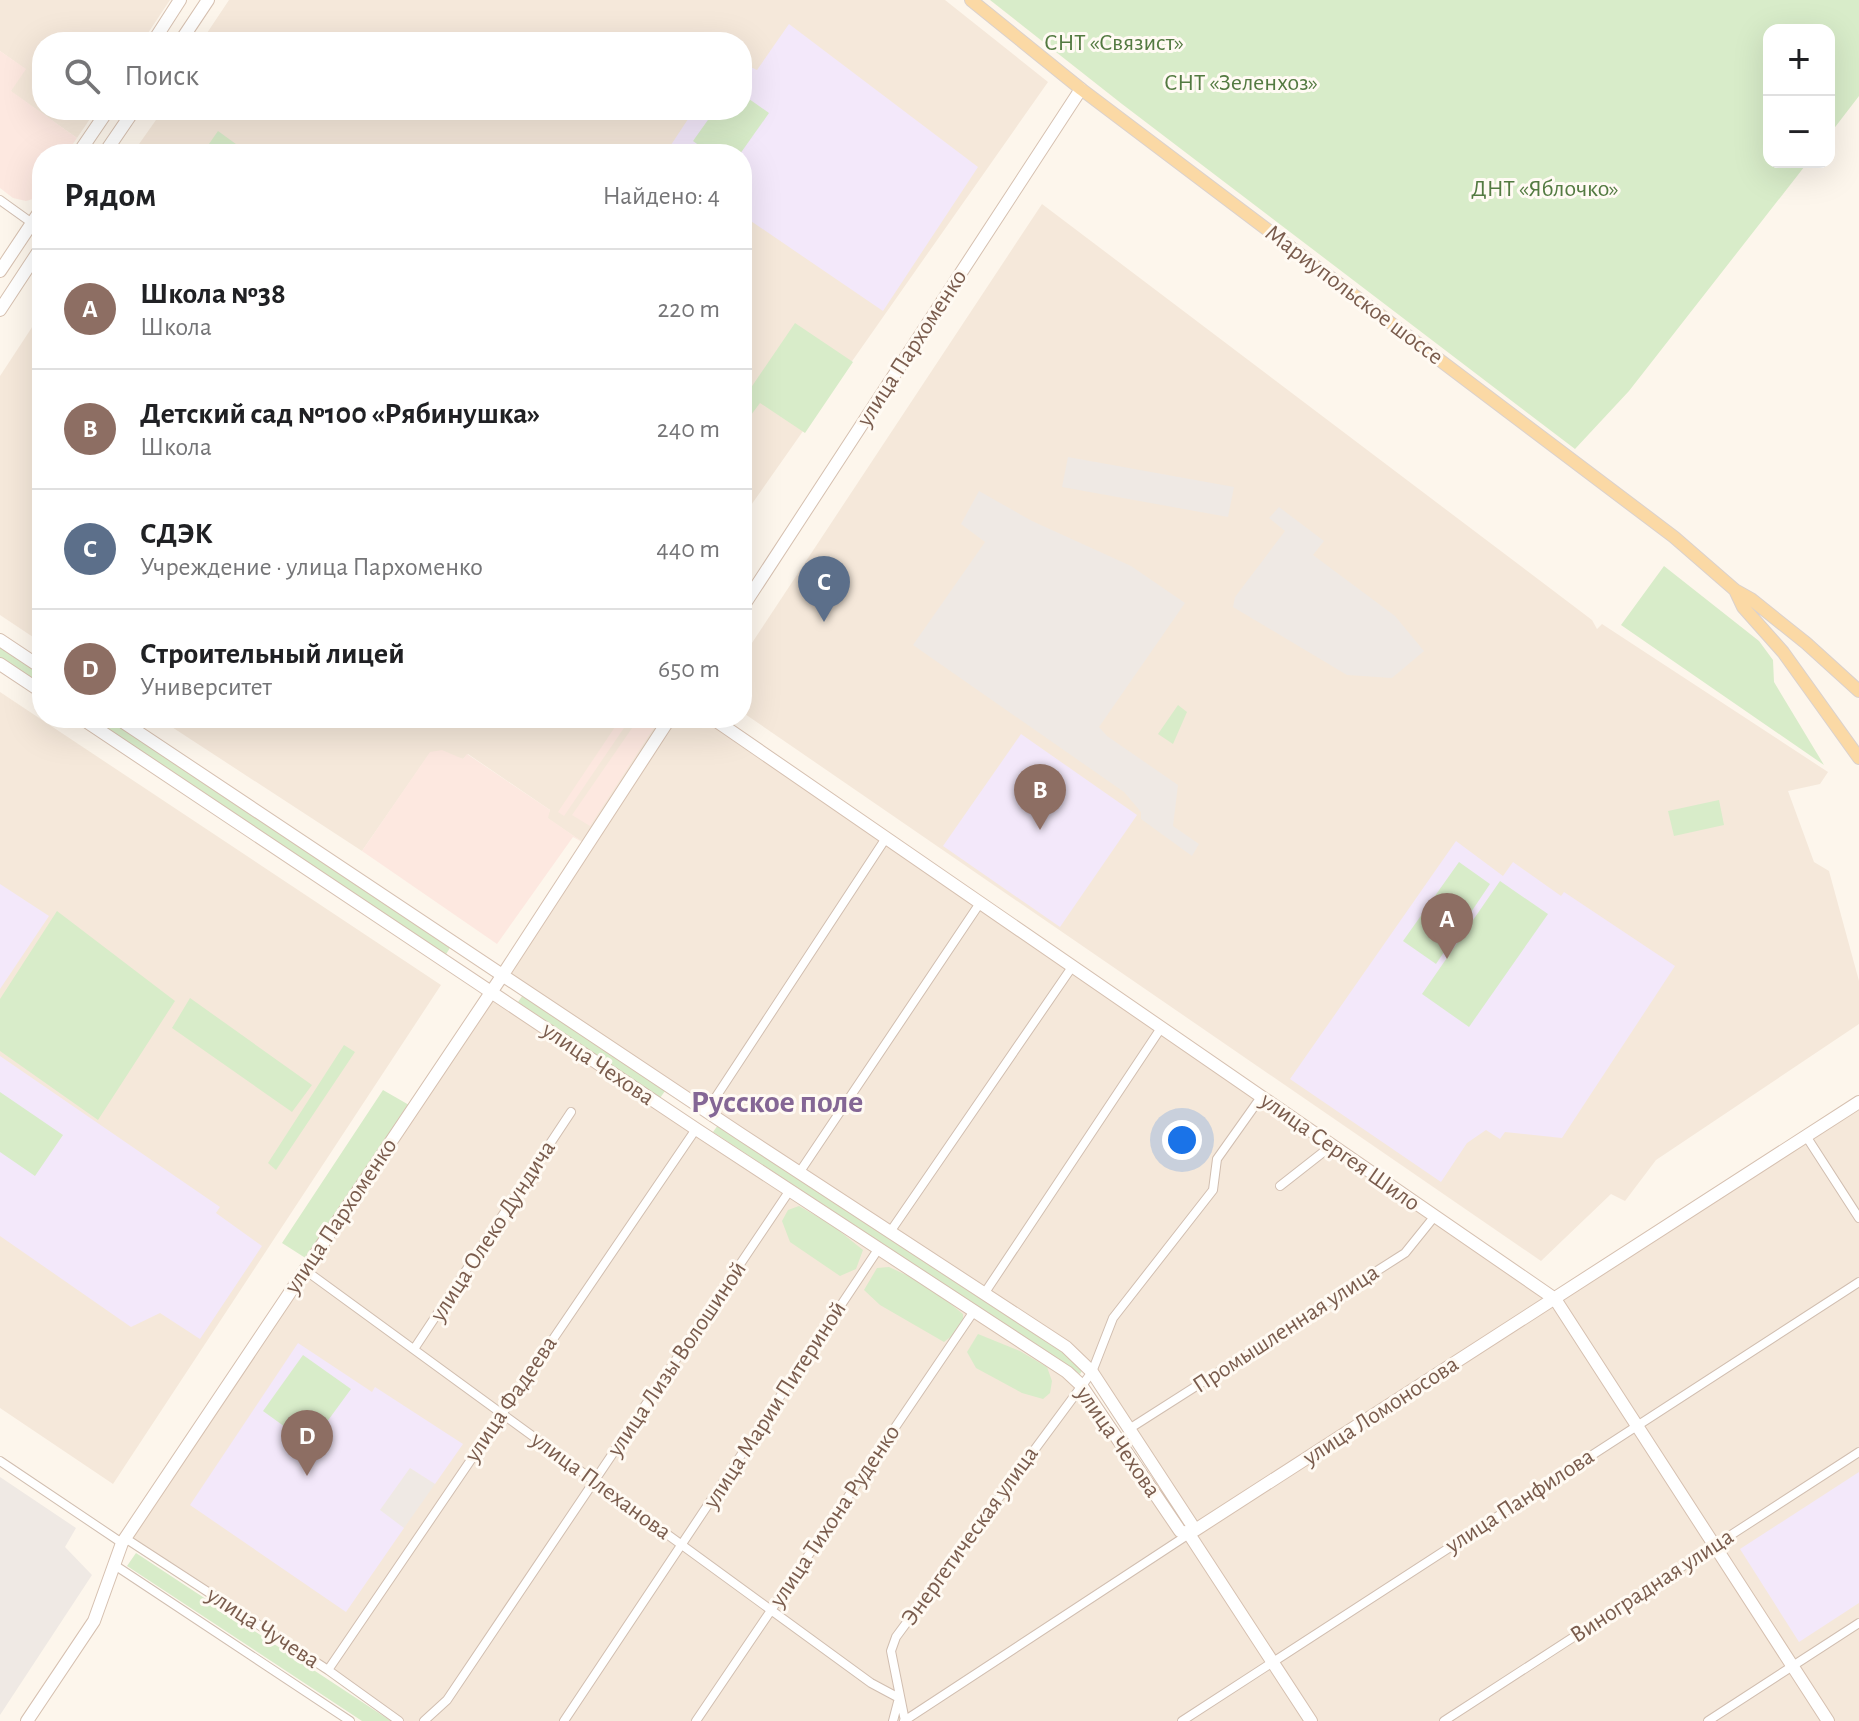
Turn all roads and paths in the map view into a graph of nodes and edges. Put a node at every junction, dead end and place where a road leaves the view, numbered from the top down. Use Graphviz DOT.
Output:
graph roads {
  1 [pos="180,0"];
  2 [pos="971,0"];
  3 [pos="203,2"];
  4 [pos="159,32"];
  5 [pos="186,32"];
  6 [pos="1081,89"];
  7 [pos="101,120"];
  8 [pos="127,120"];
  9 [pos="85,144"];
  10 [pos="111,144"];
  11 [pos="0,200"];
  12 [pos="32,222"];
  13 [pos="32,232"];
  14 [pos="32,261"];
  15 [pos="0,271"];
  16 [pos="0,310"];
  17 [pos="1735,590"];
  18 [pos="752,593"];
  19 [pos="0,640"];
  20 [pos="32,661"];
  21 [pos="0,664"];
  22 [pos="32,685"];
  23 [pos="1859,691"];
  24 [pos="96,728"];
  25 [pos="132,728"];
  26 [pos="663,728"];
  27 [pos="726,728"];
  28 [pos="1859,758"];
  29 [pos="886,838"];
  30 [pos="980,903"];
  31 [pos="1072,967"];
  32 [pos="502,976"];
  33 [pos="491,992"];
  34 [pos="1161,1028"];
  35 [pos="1261,1097"];
  36 [pos="1859,1102"];
  37 [pos="571,1112"];
  38 [pos="706,1112"];
  39 [pos="696,1129"];
  40 [pos="1806,1136"];
  41 [pos="1331,1146"];
  42 [pos="799,1173"];
  43 [pos="1280,1186"];
  44 [pos="790,1190"];
  45 [pos="1434,1217"];
  46 [pos="1859,1218"];
  47 [pos="890,1232"];
  48 [pos="879,1248"];
  49 [pos="305,1270"];
  50 [pos="1859,1282"];
  51 [pos="984,1294"];
  52 [pos="1555,1299"];
  53 [pos="974,1311"];
  54 [pos="414,1349"];
  55 [pos="1092,1372"];
  56 [pos="1081,1385"];
  57 [pos="501,1413"];
  58 [pos="1637,1426"];
  59 [pos="1129,1429"];
  60 [pos="1859,1452"];
  61 [pos="0,1461"];
  62 [pos="595,1481"];
  63 [pos="1189,1534"];
  64 [pos="124,1540"];
  65 [pos="683,1545"];
  66 [pos="1714,1546"];
  67 [pos="113,1564"];
  68 [pos="772,1610"];
  69 [pos="1859,1623"];
  70 [pos="1273,1662"];
  71 [pos="1792,1666"];
  72 [pos="328,1670"];
  73 [pos="899,1698"];
  74 [pos="27,1721"];
  75 [pos="350,1721"];
  76 [pos="399,1721"];
  77 [pos="424,1721"];
  78 [pos="564,1721"];
  79 [pos="696,1721"];
  80 [pos="893,1721"];
  81 [pos="904,1721"];
  82 [pos="1182,1721"];
  83 [pos="1311,1721"];
  84 [pos="1444,1721"];
  85 [pos="1708,1721"];
  86 [pos="1828,1721"];
  1 -- 4 [label="street"];
  2 -- 6 [label="main road, Мариупольское шоссе"];
  3 -- 5 [label="street"];
  6 -- 17 [label="main road, Мариупольское шоссе"];
  6 -- 18 [label="street, улица Пархоменко"];
  7 -- 9 [label="street"];
  8 -- 10 [label="street"];
  11 -- 12 [label="street"];
  13 -- 15 [label="street"];
  14 -- 16 [label="street"];
  17 -- 23 [label="main road, Мариупольское шоссе"];
  17 -- 28 [label="main road, Мариупольское шоссе"];
  19 -- 20 [label="street"];
  21 -- 22 [label="street"];
  24 -- 33 [label="street, улица Чехова"];
  25 -- 32 [label="street, улица Чехова"];
  26 -- 32 [label="street, улица Пархоменко"];
  27 -- 29 [label="street, улица Сергея Шило"];
  29 -- 30 [label="street, улица Сергея Шило"];
  29 -- 38 [label="street"];
  30 -- 31 [label="street, улица Сергея Шило"];
  30 -- 42 [label="street"];
  31 -- 34 [label="street, улица Сергея Шило"];
  31 -- 47 [label="street"];
  32 -- 33 [label="street, улица Пархоменко"];
  32 -- 38 [label="street, улица Чехова"];
  33 -- 39 [label="street, улица Чехова"];
  33 -- 49 [label="street, улица Пархоменко"];
  34 -- 35 [label="street, улица Сергея Шило"];
  34 -- 51 [label="street"];
  35 -- 41 [label="street, улица Сергея Шило"];
  35 -- 55 [label="street"];
  36 -- 40 [label="street, улица Ломоносова"];
  37 -- 54 [label="street, улица Олеко Дундича"];
  38 -- 39 [label="street"];
  38 -- 42 [label="street, улица Чехова"];
  39 -- 44 [label="street, улица Чехова"];
  39 -- 57 [label="street, улица Фадеева"];
  40 -- 46 [label="street"];
  40 -- 52 [label="street, улица Ломоносова"];
  41 -- 43 [label="street"];
  41 -- 45 [label="street, улица Сергея Шило"];
  42 -- 47 [label="street, улица Чехова"];
  44 -- 48 [label="street, улица Чехова"];
  44 -- 62 [label="street, улица Лизы Волошиной"];
  45 -- 52 [label="street, улица Сергея Шило"];
  45 -- 59 [label="street, Промышленная улица"];
  47 -- 51 [label="street, улица Чехова"];
  48 -- 53 [label="street, улица Чехова"];
  48 -- 65 [label="street, улица Марии Питериной"];
  49 -- 54 [label="street, улица Плеханова"];
  49 -- 64 [label="street, улица Пархоменко"];
  50 -- 58 [label="street, улица Панфилова"];
  51 -- 55 [label="street, улица Чехова"];
  52 -- 58 [label="street, улица Сергея Шило"];
  52 -- 63 [label="street, улица Ломоносова"];
  53 -- 56 [label="street, улица Чехова"];
  53 -- 68 [label="street, улица Тихона Руденко"];
  54 -- 57 [label="street, улица Плеханова"];
  55 -- 56 [label="street, Энергетическая улица"];
  55 -- 59 [label="street, улица Чехова"];
  56 -- 63 [label="street, улица Чехова"];
  56 -- 73 [label="street, Энергетическая улица"];
  57 -- 62 [label="street, улица Плеханова"];
  57 -- 72 [label="street, улица Фадеева"];
  58 -- 66 [label="street, улица Сергея Шило"];
  58 -- 70 [label="street, улица Панфилова"];
  59 -- 63 [label="street, улица Чехова"];
  60 -- 66 [label="street, Виноградная улица"];
  61 -- 64 [label="street, улица Чучева"];
  62 -- 65 [label="street, улица Плеханова"];
  62 -- 77 [label="street, улица Лизы Волошиной"];
  63 -- 70 [label="street, улица Чехова"];
  63 -- 81 [label="street, улица Ломоносова"];
  64 -- 67 [label="street, улица Пархоменко"];
  64 -- 72 [label="street, улица Чучева"];
  65 -- 68 [label="street, улица Плеханова"];
  65 -- 78 [label="street, улица Марии Питериной"];
  66 -- 71 [label="street, улица Сергея Шило"];
  66 -- 84 [label="street, Виноградная улица"];
  67 -- 74 [label="street, улица Пархоменко"];
  67 -- 75 [label="street, улица Чучева"];
  68 -- 73 [label="street, улица Плеханова"];
  68 -- 79 [label="street, улица Тихона Руденко"];
  69 -- 71 [label="street"];
  70 -- 82 [label="street, улица Панфилова"];
  70 -- 83 [label="street, улица Чехова"];
  71 -- 85 [label="street"];
  71 -- 86 [label="street, улица Сергея Шило"];
  72 -- 76 [label="street, улица Чучева"];
  73 -- 80 [label="street, Энергетическая улица"];
  73 -- 81 [label="street, Энергетическая улица"];
}
